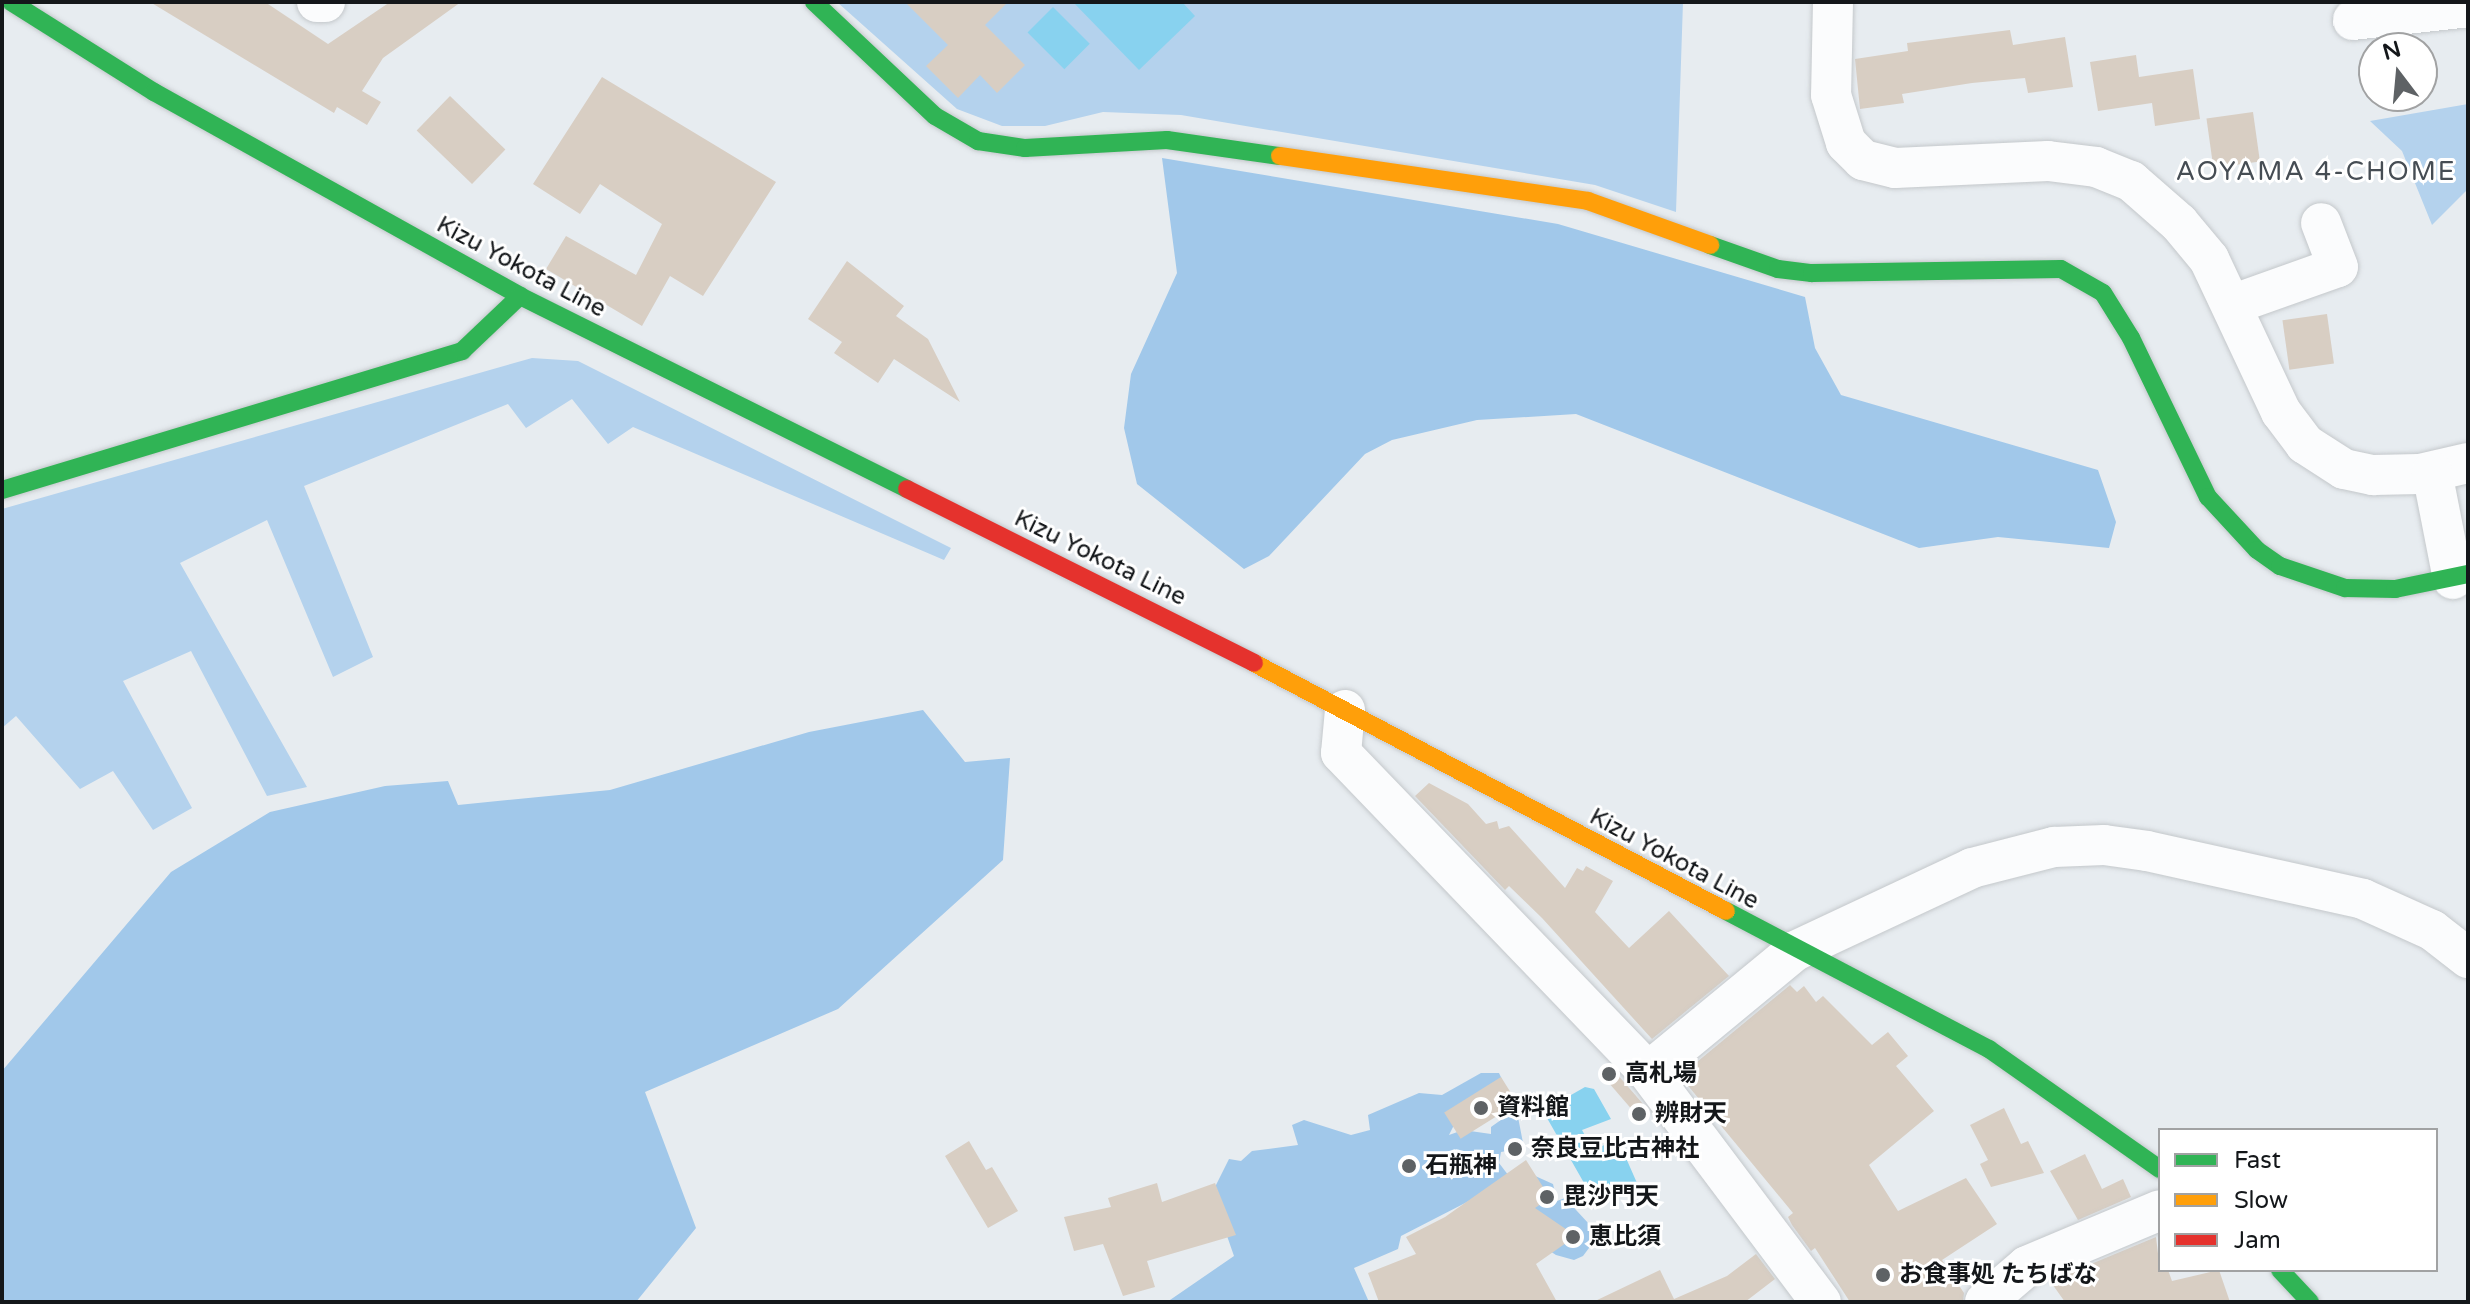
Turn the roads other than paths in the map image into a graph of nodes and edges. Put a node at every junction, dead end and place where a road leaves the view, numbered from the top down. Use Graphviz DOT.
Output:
graph roads {
  1 [pos="11,2"];
  2 [pos="317,2"];
  3 [pos="325,2"];
  4 [pos="814,2"];
  5 [pos="1833,2"];
  6 [pos="2458,6"];
  7 [pos="2353,20"];
  8 [pos="2321,223"];
  9 [pos="520,296"];
  10 [pos="2234,304"];
  11 [pos="2450,468"];
  12 [pos="2,490"];
  13 [pos="2460,576"];
  14 [pos="1345,710"];
  15 [pos="1795,951"];
  16 [pos="2468,958"];
  17 [pos="1648,1072"];
  18 [pos="2158,1168"];
  19 [pos="2158,1211"];
  20 [pos="2282,1272"];
  21 [pos="1821,1302"];
  22 [pos="1985,1302"];
  23 [pos="2310,1302"];
  1 -- 9 [label="main road, Kizu Yokota Line"];
  2 -- 3 [label="street"];
  4 -- 13 [label="main road"];
  5 -- 10 [label="street"];
  6 -- 7 [label="street"];
  8 -- 10 [label="street"];
  9 -- 12 [label="main road"];
  9 -- 14 [label="main road, Kizu Yokota Line"];
  10 -- 11 [label="street"];
  11 -- 13 [label="street"];
  14 -- 15 [label="main road, Kizu Yokota Line"];
  14 -- 17 [label="street"];
  15 -- 16 [label="street"];
  15 -- 17 [label="street"];
  15 -- 18 [label="main road, Kizu Yokota Line"];
  17 -- 21 [label="street"];
  19 -- 22 [label="street"];
  20 -- 23 [label="main road"];
}
